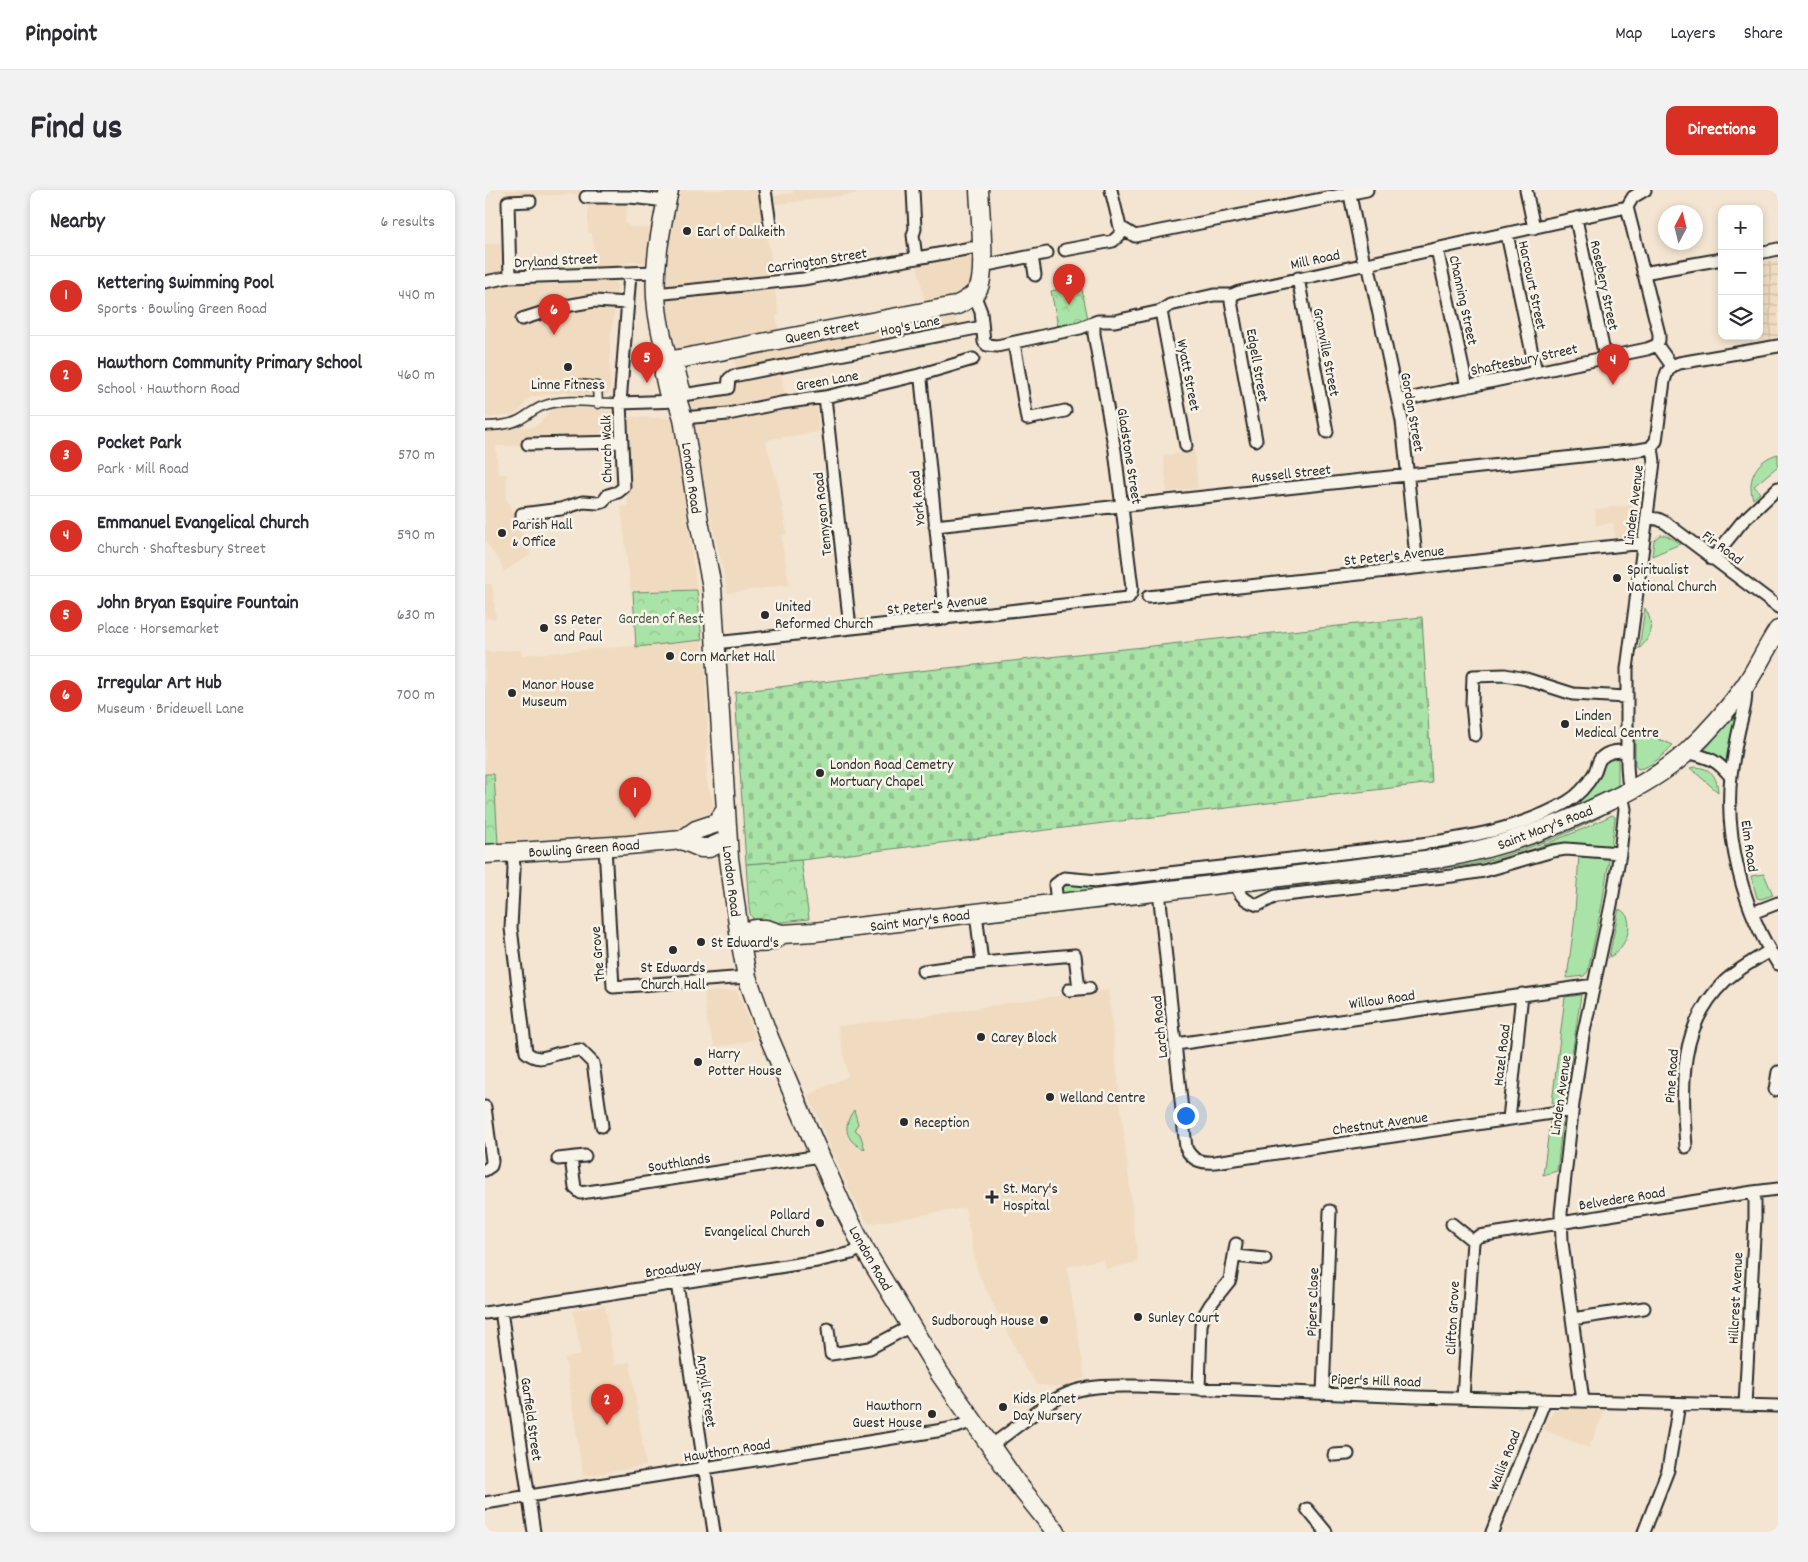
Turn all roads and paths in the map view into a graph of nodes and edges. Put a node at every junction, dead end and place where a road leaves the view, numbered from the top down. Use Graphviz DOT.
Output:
graph roads {
  1 [pos="765,190"];
  2 [pos="913,190"];
  3 [pos="979,190"];
  4 [pos="1111,190"];
  5 [pos="1367,190"];
  6 [pos="1526,190"];
  7 [pos="1645,190"];
  8 [pos="1349,192"];
  9 [pos="668,195"];
  10 [pos="586,197"];
  11 [pos="530,201"];
  12 [pos="1627,207"];
  13 [pos="1576,219"];
  14 [pos="769,224"];
  15 [pos="1534,228"];
  16 [pos="1124,231"];
  17 [pos="1507,234"];
  18 [pos="981,248"];
  19 [pos="1437,249"];
  20 [pos="1065,250"];
  21 [pos="1778,250"];
  22 [pos="1763,252"];
  23 [pos="1047,253"];
  24 [pos="1032,256"];
  25 [pos="916,258"];
  26 [pos="1718,260"];
  27 [pos="1366,263"];
  28 [pos="982,266"];
  29 [pos="1643,273"];
  30 [pos="630,274"];
  31 [pos="1035,275"];
  32 [pos="510,277"];
  33 [pos="1298,278"];
  34 [pos="485,282"];
  35 [pos="656,283"];
  36 [pos="974,294"];
  37 [pos="1232,295"];
  38 [pos="628,303"];
  39 [pos="1161,310"];
  40 [pos="522,319"];
  41 [pos="1093,323"];
  42 [pos="982,327"];
  43 [pos="1014,343"];
  44 [pos="1657,345"];
  45 [pos="1778,346"];
  46 [pos="1605,357"];
  47 [pos="973,359"];
  48 [pos="669,365"];
  49 [pos="1672,366"];
  50 [pos="1536,372"];
  51 [pos="919,375"];
  52 [pos="579,384"];
  53 [pos="1467,387"];
  54 [pos="825,397"];
  55 [pos="1397,401"];
  56 [pos="620,403"];
  57 [pos="598,404"];
  58 [pos="679,405"];
  59 [pos="1065,411"];
  60 [pos="485,426"];
  61 [pos="1327,432"];
  62 [pos="1256,440"];
  63 [pos="621,442"];
  64 [pos="528,444"];
  65 [pos="1187,446"];
  66 [pos="1650,448"];
  67 [pos="1407,475"];
  68 [pos="1778,488"];
  69 [pos="1122,506"];
  70 [pos="1647,518"];
  71 [pos="522,522"];
  72 [pos="935,526"];
  73 [pos="1643,543"];
  74 [pos="1712,559"];
  75 [pos="1417,568"];
  76 [pos="1131,594"];
  77 [pos="1148,597"];
  78 [pos="1778,607"];
  79 [pos="945,619"];
  80 [pos="850,628"];
  81 [pos="1778,630"];
  82 [pos="715,643"];
  83 [pos="1745,686"];
  84 [pos="1626,697"];
  85 [pos="1475,735"];
  86 [pos="1627,751"];
  87 [pos="1686,752"];
  88 [pos="1731,777"];
  89 [pos="1627,793"];
  90 [pos="725,811"];
  91 [pos="685,838"];
  92 [pos="727,840"];
  93 [pos="605,847"];
  94 [pos="709,848"];
  95 [pos="513,852"];
  96 [pos="1620,853"];
  97 [pos="485,854"];
  98 [pos="729,864"];
  99 [pos="1236,882"];
  100 [pos="1159,891"];
  101 [pos="1057,903"];
  102 [pos="1778,903"];
  103 [pos="976,913"];
  104 [pos="1752,913"];
  105 [pos="740,939"];
  106 [pos="1769,951"];
  107 [pos="982,963"];
  108 [pos="1778,964"];
  109 [pos="923,972"];
  110 [pos="747,977"];
  111 [pos="1594,985"];
  112 [pos="1079,989"];
  113 [pos="1522,994"];
  114 [pos="1176,1044"];
  115 [pos="1778,1072"];
  116 [pos="1775,1090"];
  117 [pos="485,1107"];
  118 [pos="1572,1110"];
  119 [pos="1509,1119"];
  120 [pos="602,1126"];
  121 [pos="1686,1147"];
  122 [pos="585,1156"];
  123 [pos="820,1156"];
  124 [pos="571,1158"];
  125 [pos="1193,1158"];
  126 [pos="558,1159"];
  127 [pos="485,1170"];
  128 [pos="1778,1189"];
  129 [pos="1753,1192"];
  130 [pos="1330,1211"];
  131 [pos="1561,1223"];
  132 [pos="1452,1224"];
  133 [pos="1473,1241"];
  134 [pos="863,1247"];
  135 [pos="1265,1259"];
  136 [pos="677,1283"];
  137 [pos="1644,1308"];
  138 [pos="501,1311"];
  139 [pos="485,1313"];
  140 [pos="1572,1319"];
  141 [pos="911,1326"];
  142 [pos="828,1329"];
  143 [pos="1199,1389"];
  144 [pos="1323,1394"];
  145 [pos="1463,1398"];
  146 [pos="1545,1400"];
  147 [pos="1583,1401"];
  148 [pos="1679,1404"];
  149 [pos="1745,1405"];
  150 [pos="1778,1406"];
  151 [pos="972,1421"];
  152 [pos="990,1446"];
  153 [pos="1348,1454"];
  154 [pos="1334,1455"];
  155 [pos="703,1468"];
  156 [pos="528,1496"];
  157 [pos="485,1503"];
  158 [pos="1307,1509"];
  159 [pos="534,1532"];
  160 [pos="714,1532"];
  161 [pos="1056,1532"];
  162 [pos="1326,1532"];
  163 [pos="1492,1532"];
  164 [pos="1644,1532"];
  1 -- 14 [label="street"];
  2 -- 25 [label="street"];
  3 -- 18 [label="main road"];
  4 -- 16 [label="street"];
  5 -- 8 [label="street"];
  6 -- 15 [label="street"];
  7 -- 12 [label="street"];
  8 -- 16 [label="street"];
  8 -- 27 [label="street, Gordon Street"];
  9 -- 10 [label="street"];
  9 -- 35 [label="main road"];
  11 -- 32 [label="street"];
  12 -- 13 [label="street, Mill Road"];
  12 -- 29 [label="street"];
  13 -- 15 [label="street, Mill Road"];
  13 -- 46 [label="street, Rosebery Street"];
  15 -- 17 [label="street, Mill Road"];
  16 -- 20 [label="street"];
  17 -- 19 [label="street, Mill Road"];
  17 -- 50 [label="street, Harcourt Street"];
  18 -- 25 [label="street, Carrington Street"];
  18 -- 28 [label="main road"];
  19 -- 27 [label="street, Mill Road"];
  19 -- 53 [label="street, Channing Street"];
  21 -- 22 [label="street"];
  23 -- 24 [label="street"];
  24 -- 28 [label="street"];
  24 -- 31 [label="street"];
  25 -- 35 [label="street, Carrington Street"];
  26 -- 29 [label="street"];
  27 -- 33 [label="street, Mill Road"];
  27 -- 55 [label="street, Gordon Street"];
  28 -- 36 [label="main road"];
  29 -- 44 [label="street"];
  30 -- 32 [label="street, Dryland Street"];
  30 -- 35 [label="street, Carrington Street"];
  30 -- 38 [label="street, Church Walk"];
  32 -- 34 [label="street, Dryland Street"];
  33 -- 37 [label="street, Mill Road"];
  33 -- 61 [label="street, Granville Street"];
  35 -- 48 [label="main road"];
  36 -- 42 [label="street"];
  36 -- 48 [label="main road, Queen Street"];
  37 -- 39 [label="street, Mill Road"];
  37 -- 62 [label="street, Edgell Street"];
  38 -- 40 [label="street"];
  38 -- 56 [label="street, Church Walk"];
  39 -- 41 [label="street, Mill Road"];
  39 -- 65 [label="street, Wyatt Street"];
  41 -- 43 [label="street, Mill Road"];
  41 -- 69 [label="street, Gladstone Street"];
  42 -- 43 [label="street, Mill Road"];
  42 -- 58 [label="street, Hog's Lane"];
  43 -- 59 [label="street"];
  44 -- 46 [label="street, Shaftesbury Street"];
  44 -- 49 [label="street"];
  45 -- 49 [label="street"];
  46 -- 50 [label="street, Shaftesbury Street"];
  47 -- 51 [label="street, Green Lane"];
  48 -- 58 [label="main road, London Road"];
  49 -- 66 [label="street, Linden Avenue"];
  50 -- 53 [label="street, Shaftesbury Street"];
  51 -- 54 [label="street, Green Lane"];
  51 -- 72 [label="street, York Road"];
  52 -- 57 [label="street"];
  53 -- 55 [label="street, Shaftesbury Street"];
  54 -- 58 [label="street, Green Lane"];
  54 -- 80 [label="street, Tennyson Road"];
  55 -- 67 [label="street, Gordon Street"];
  56 -- 57 [label="street"];
  56 -- 58 [label="street"];
  56 -- 63 [label="street, Church Walk"];
  57 -- 60 [label="street"];
  58 -- 82 [label="main road, London Road"];
  63 -- 64 [label="street"];
  63 -- 71 [label="street, Church Walk"];
  66 -- 67 [label="street, Russell Street"];
  66 -- 70 [label="street, Linden Avenue"];
  67 -- 69 [label="street, Russell Street"];
  67 -- 75 [label="street, Gordon Street"];
  68 -- 74 [label="street"];
  69 -- 72 [label="street, Russell Street"];
  69 -- 76 [label="street, Gladstone Street"];
  70 -- 73 [label="street, Linden Avenue"];
  70 -- 74 [label="street, Fir Road"];
  72 -- 79 [label="street, York Road"];
  73 -- 75 [label="street, St Peter's Avenue"];
  73 -- 84 [label="street, Linden Avenue"];
  74 -- 78 [label="street, Fir Road"];
  75 -- 77 [label="street, St Peter's Avenue"];
  76 -- 79 [label="street, St Peter's Avenue"];
  79 -- 80 [label="street, St Peter's Avenue"];
  80 -- 82 [label="street, St Peter's Avenue"];
  81 -- 83 [label="main road, Saint Mary's Road"];
  82 -- 90 [label="main road, London Road"];
  83 -- 87 [label="main road, Saint Mary's Road"];
  83 -- 88 [label="street, Elm Road"];
  84 -- 85 [label="street"];
  84 -- 86 [label="street, Linden Avenue"];
  86 -- 89 [label="street, Linden Avenue"];
  86 -- 101 [label="street, Saint Mary's Road"];
  87 -- 88 [label="street"];
  87 -- 89 [label="main road, Saint Mary's Road"];
  88 -- 104 [label="street, Elm Road"];
  89 -- 96 [label="street, Linden Avenue"];
  89 -- 99 [label="main road, Saint Mary's Road"];
  90 -- 91 [label="main road"];
  90 -- 92 [label="main road, London Road"];
  91 -- 92 [label="main road, Bowling Green Road"];
  91 -- 93 [label="main road, Bowling Green Road"];
  91 -- 94 [label="main road, Bowling Green Road"];
  92 -- 94 [label="main road"];
  92 -- 98 [label="main road, London Road"];
  93 -- 95 [label="main road, Bowling Green Road"];
  93 -- 110 [label="street, The Grove"];
  94 -- 98 [label="main road"];
  95 -- 97 [label="main road, Bowling Green Road"];
  95 -- 120 [label="street"];
  96 -- 99 [label="street, Saint Mary's Road"];
  96 -- 111 [label="street, Linden Avenue"];
  98 -- 105 [label="main road, London Road"];
  99 -- 100 [label="main road, Saint Mary's Road"];
  100 -- 101 [label="main road, Saint Mary's Road"];
  100 -- 114 [label="street, Larch Road"];
  101 -- 103 [label="main road, Saint Mary's Road"];
  102 -- 104 [label="street"];
  103 -- 105 [label="main road, Saint Mary's Road"];
  103 -- 107 [label="street"];
  104 -- 106 [label="street, Elm Road"];
  105 -- 110 [label="main road, London Road"];
  106 -- 108 [label="street, Elm Road"];
  106 -- 121 [label="street, Pine Road"];
  107 -- 109 [label="street"];
  107 -- 112 [label="street"];
  110 -- 123 [label="main road, London Road"];
  111 -- 113 [label="street, Willow Road"];
  111 -- 118 [label="street, Linden Avenue"];
  113 -- 114 [label="street, Willow Road"];
  113 -- 119 [label="street, Hazel Road"];
  114 -- 125 [label="street, Larch Road"];
  115 -- 116 [label="street"];
  117 -- 127 [label="street"];
  118 -- 119 [label="street, Chestnut Avenue"];
  118 -- 131 [label="street, Linden Avenue"];
  119 -- 125 [label="street, Chestnut Avenue"];
  122 -- 124 [label="street"];
  123 -- 124 [label="street, Southlands"];
  123 -- 134 [label="main road, London Road"];
  124 -- 126 [label="street"];
  128 -- 129 [label="street, Belvedere Road"];
  129 -- 131 [label="street, Belvedere Road"];
  129 -- 149 [label="street, Hillcrest Avenue"];
  130 -- 144 [label="street, Pipers Close"];
  131 -- 133 [label="street, Belvedere Road"];
  131 -- 140 [label="street, Linden Avenue"];
  132 -- 133 [label="street"];
  133 -- 145 [label="street, Clifton Grove"];
  134 -- 136 [label="street, Broadway"];
  134 -- 141 [label="main road, London Road"];
  135 -- 143 [label="street"];
  136 -- 138 [label="street, Broadway"];
  136 -- 155 [label="street, Argyll Street"];
  137 -- 140 [label="street"];
  138 -- 139 [label="street, Broadway"];
  138 -- 156 [label="street, Garfield Street"];
  140 -- 147 [label="street, Linden Avenue"];
  141 -- 142 [label="street"];
  141 -- 151 [label="main road, London Road"];
  143 -- 144 [label="street, Piper's Hill Road"];
  143 -- 152 [label="street, Piper's Hill Road"];
  144 -- 145 [label="street, Piper's Hill Road"];
  145 -- 146 [label="street, Piper's Hill Road"];
  146 -- 147 [label="street, Piper's Hill Road"];
  146 -- 163 [label="street, Wallis Road"];
  147 -- 148 [label="street, Piper's Hill Road"];
  148 -- 149 [label="street, Piper's Hill Road"];
  148 -- 164 [label="street"];
  149 -- 150 [label="street, Piper's Hill Road"];
  151 -- 152 [label="main road, London Road"];
  151 -- 155 [label="street, Hawthorn Road"];
  152 -- 161 [label="main road, London Road"];
  153 -- 154 [label="street"];
  155 -- 156 [label="street, Hawthorn Road"];
  155 -- 160 [label="street, Argyll Street"];
  156 -- 157 [label="street, Hawthorn Road"];
  156 -- 159 [label="street, Garfield Street"];
  158 -- 162 [label="street"];
}
